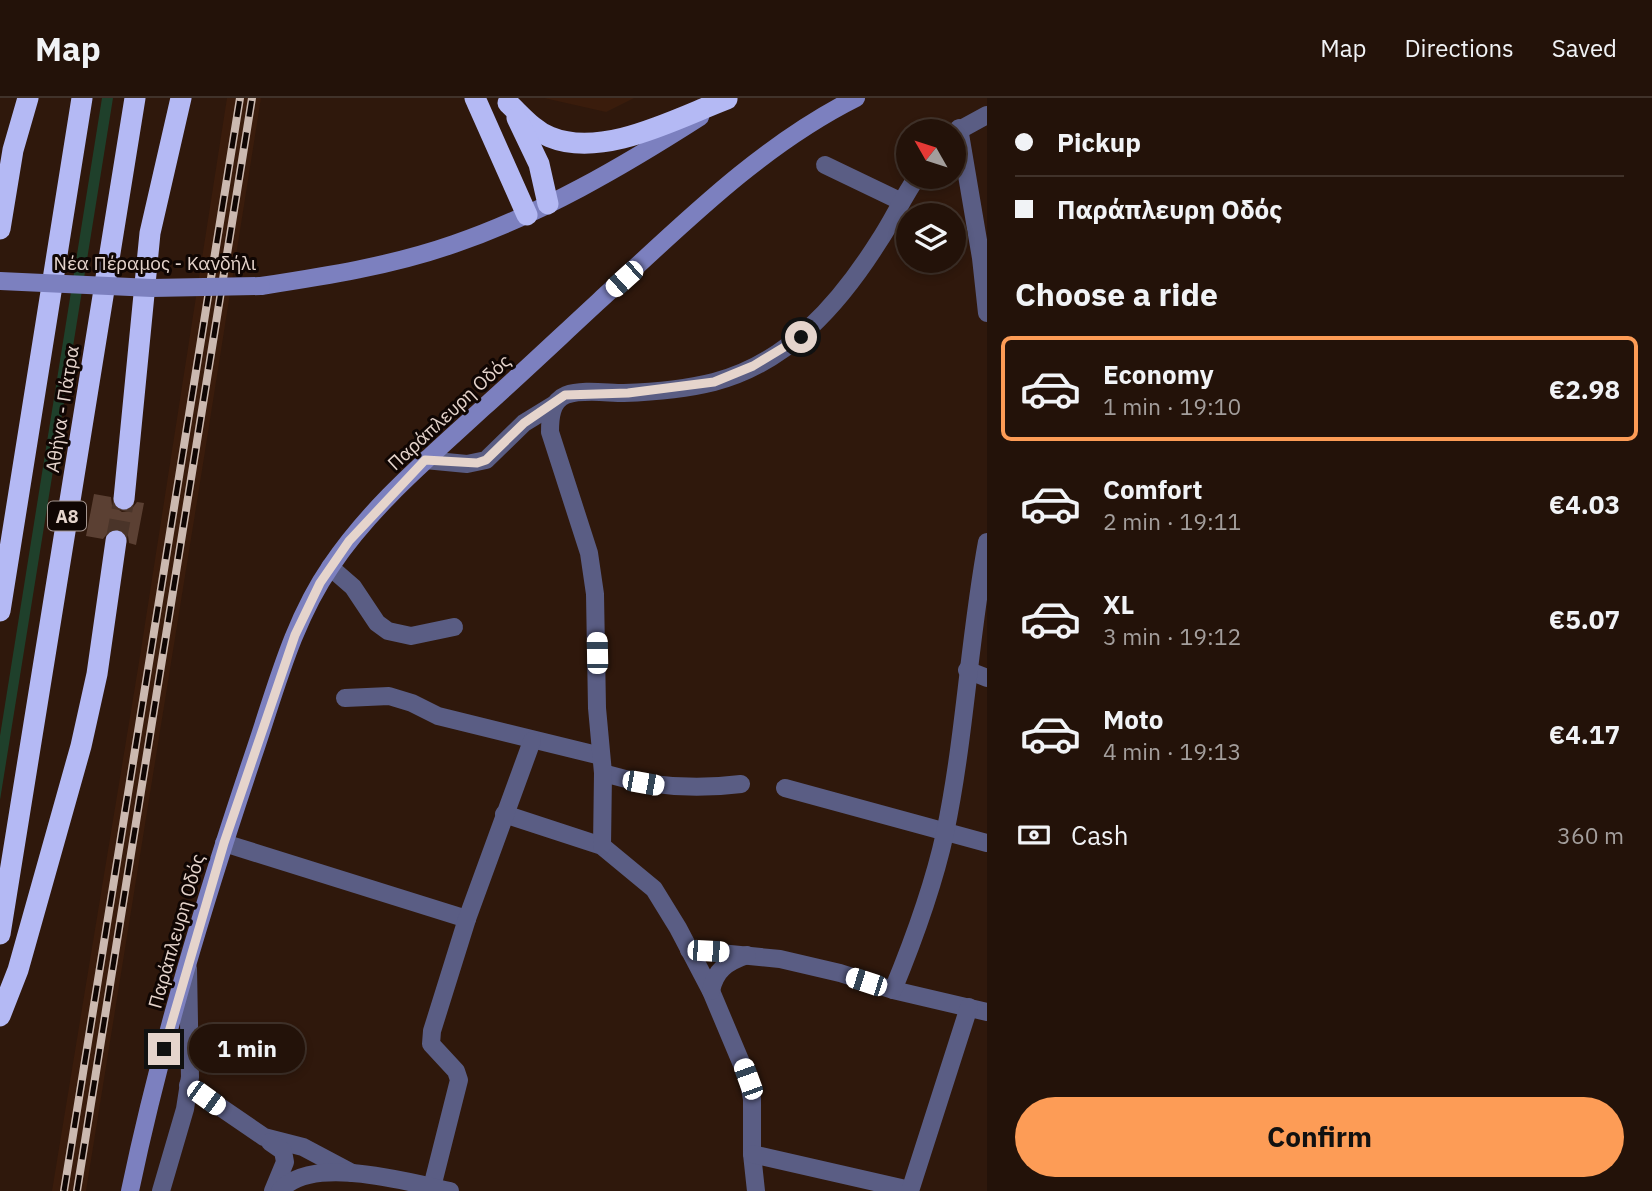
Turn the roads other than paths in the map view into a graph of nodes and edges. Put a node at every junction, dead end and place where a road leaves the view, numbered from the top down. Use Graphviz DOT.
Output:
graph roads {
  1 [pos="28,98"];
  2 [pos="82,98"];
  3 [pos="135,98"];
  4 [pos="181,98"];
  5 [pos="475,98"];
  6 [pos="856,98"];
  7 [pos="728,99"];
  8 [pos="507,100"];
  9 [pos="987,115"];
  10 [pos="966,125"];
  11 [pos="825,165"];
  12 [pos="966,181"];
  13 [pos="908,189"];
  14 [pos="900,201"];
  15 [pos="548,204"];
  16 [pos="527,215"];
  17 [pos="0,229"];
  18 [pos="0,281"];
  19 [pos="987,313"];
  20 [pos="555,404"];
  21 [pos="425,460"];
  22 [pos="124,499"];
  23 [pos="116,541"];
  24 [pos="987,542"];
  25 [pos="330,567"];
  26 [pos="0,611"];
  27 [pos="454,627"];
  28 [pos="967,670"];
  29 [pos="987,678"];
  30 [pos="345,698"];
  31 [pos="532,741"];
  32 [pos="602,764"];
  33 [pos="741,784"];
  34 [pos="785,788"];
  35 [pos="504,814"];
  36 [pos="946,830"];
  37 [pos="224,843"];
  38 [pos="987,843"];
  39 [pos="601,846"];
  40 [pos="467,919"];
  41 [pos="0,934"];
  42 [pos="689,950"];
  43 [pos="747,955"];
  44 [pos="188,961"];
  45 [pos="893,990"];
  46 [pos="711,991"];
  47 [pos="969,1007"];
  48 [pos="987,1012"];
  49 [pos="0,1016"];
  50 [pos="188,1085"];
  51 [pos="264,1138"];
  52 [pos="752,1154"];
  53 [pos="352,1173"];
  54 [pos="441,1189"];
  55 [pos="130,1191"];
  56 [pos="161,1191"];
  57 [pos="273,1191"];
  58 [pos="280,1191"];
  59 [pos="756,1191"];
  60 [pos="910,1191"];
  1 -- 17 [label="highway"];
  2 -- 26 [label="highway, Αθήνα - Πάτρα"];
  3 -- 41 [label="highway, Αθήνα - Πάτρα / Α8"];
  4 -- 22 [label="highway"];
  5 -- 16 [label="highway"];
  6 -- 21 [label="main road, Παράπλευρη Οδός"];
  7 -- 8 [label="highway"];
  7 -- 15 [label="main road, Νέα Πέραμος - Κανδήλι"];
  8 -- 15 [label="highway"];
  9 -- 10 [label="street"];
  11 -- 14 [label="street"];
  12 -- 19 [label="street"];
  13 -- 14 [label="street"];
  14 -- 20 [label="street"];
  15 -- 16 [label="main road, Νέα Πέραμος - Κανδήλι"];
  16 -- 18 [label="main road, Νέα Πέραμος - Κανδήλι, bridge"];
  20 -- 21 [label="street"];
  20 -- 32 [label="street"];
  21 -- 25 [label="main road, Παράπλευρη Οδός"];
  23 -- 49 [label="highway"];
  24 -- 28 [label="street"];
  25 -- 27 [label="street"];
  25 -- 37 [label="main road, Παράπλευρη Οδός"];
  28 -- 29 [label="street"];
  28 -- 36 [label="street"];
  30 -- 31 [label="street"];
  31 -- 32 [label="street"];
  31 -- 35 [label="street"];
  32 -- 33 [label="street"];
  32 -- 39 [label="street"];
  34 -- 36 [label="street"];
  35 -- 39 [label="street"];
  35 -- 40 [label="street"];
  36 -- 38 [label="street"];
  36 -- 45 [label="street"];
  37 -- 40 [label="street"];
  37 -- 44 [label="main road, Παράπλευρη Οδός"];
  39 -- 42 [label="street"];
  40 -- 54 [label="street"];
  42 -- 43 [label="street"];
  42 -- 46 [label="street"];
  43 -- 45 [label="street"];
  43 -- 46 [label="street"];
  44 -- 50 [label="street"];
  44 -- 55 [label="main road, Παράπλευρη Οδός"];
  45 -- 47 [label="street"];
  46 -- 52 [label="street"];
  47 -- 48 [label="street"];
  47 -- 60 [label="street"];
  50 -- 51 [label="street"];
  50 -- 56 [label="street"];
  51 -- 53 [label="street"];
  51 -- 57 [label="street"];
  52 -- 59 [label="street"];
  52 -- 60 [label="street"];
  53 -- 54 [label="street"];
  53 -- 58 [label="street"];
}
